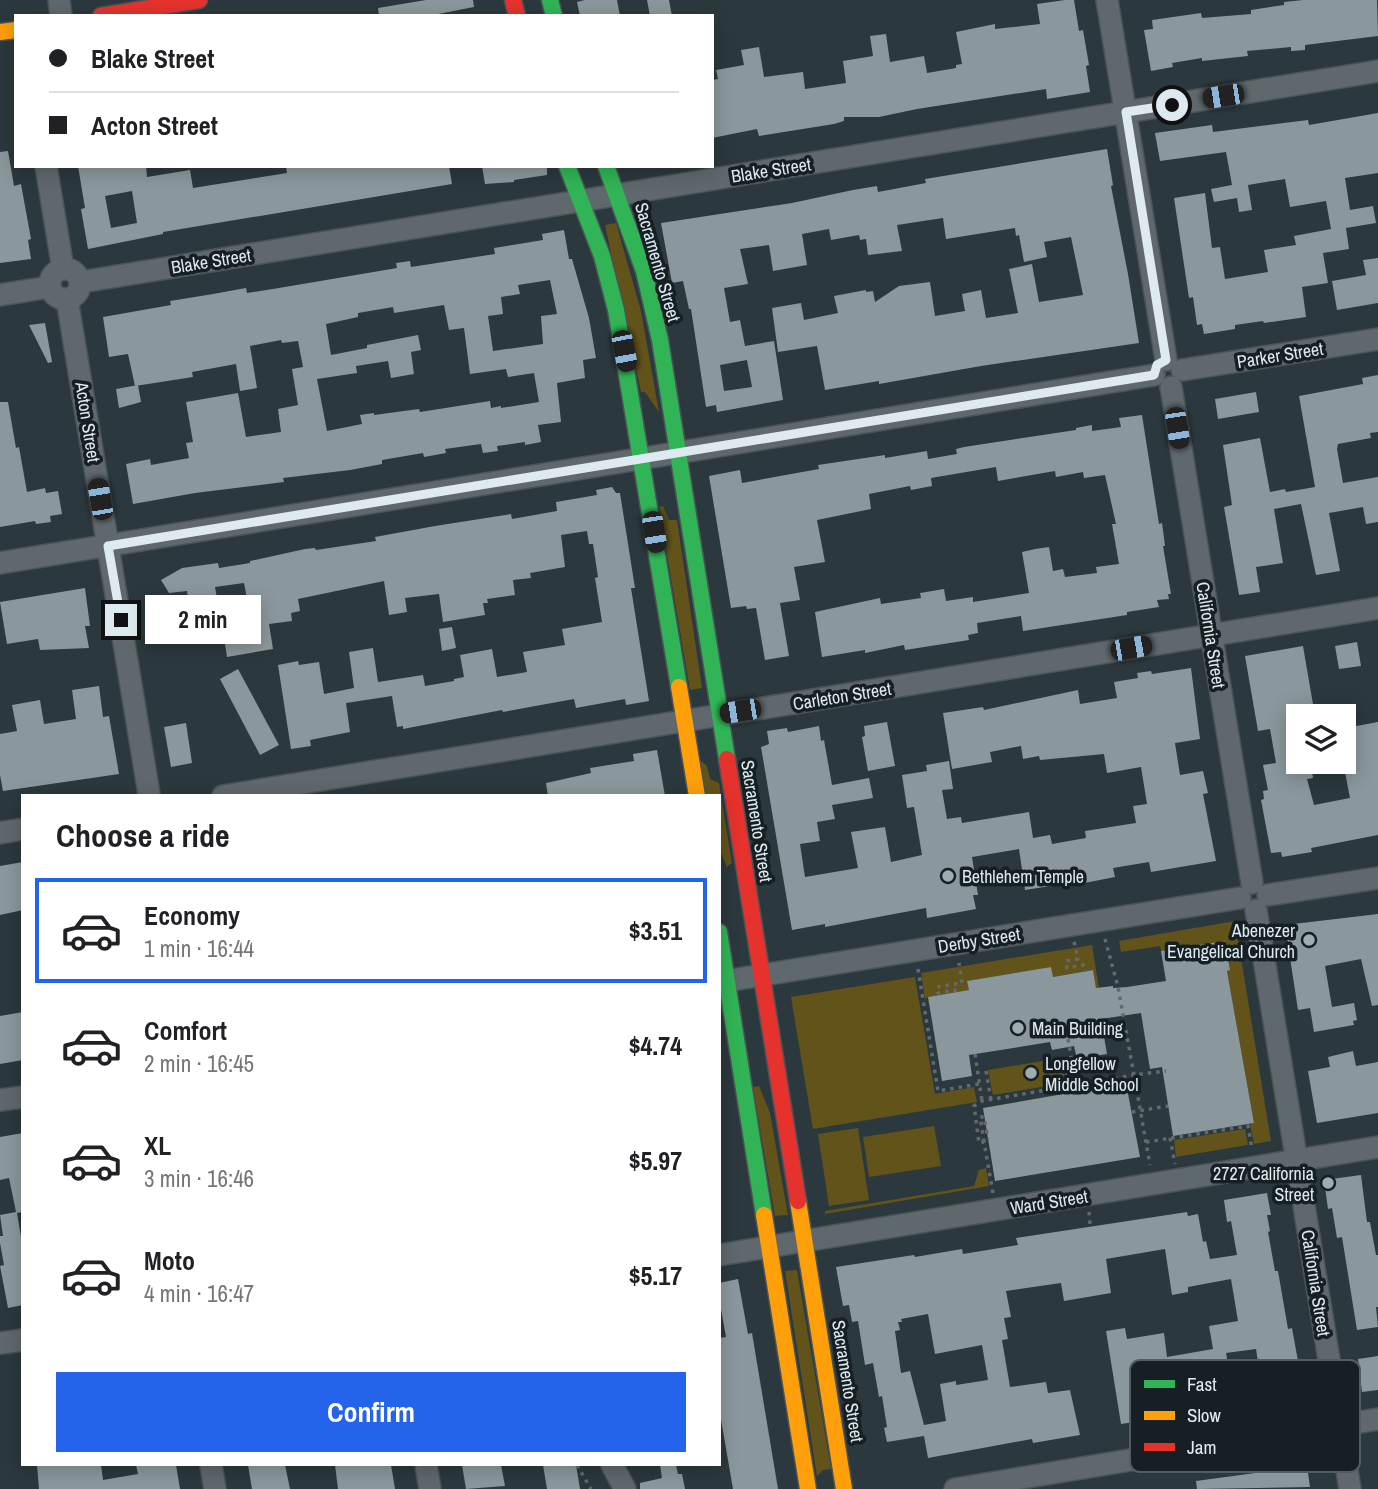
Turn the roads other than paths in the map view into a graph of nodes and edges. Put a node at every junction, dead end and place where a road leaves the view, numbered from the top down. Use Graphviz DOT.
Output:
graph roads {
  1 [pos="199,0"];
  2 [pos="1107,0"];
  3 [pos="114,14"];
  4 [pos="1378,71"];
  5 [pos="1126,112"];
  6 [pos="46,168"];
  7 [pos="568,168"];
  8 [pos="608,168"];
  9 [pos="618,195"];
  10 [pos="580,201"];
  11 [pos="63,269"];
  12 [pos="80,282"];
  13 [pos="59,293"];
  14 [pos="0,295"];
  15 [pos="1378,339"];
  16 [pos="1168,373"];
  17 [pos="677,454"];
  18 [pos="642,459"];
  19 [pos="108,546"];
  20 [pos="0,563"];
  21 [pos="1378,608"];
  22 [pos="1211,634"];
  23 [pos="720,715"];
  24 [pos="685,720"];
  25 [pos="151,794"];
  26 [pos="235,794"];
  27 [pos="697,794"];
  28 [pos="21,829"];
  29 [pos="0,833"];
  30 [pos="1378,878"];
  31 [pos="1254,897"];
  32 [pos="721,956"];
  33 [pos="762,975"];
  34 [pos="723,981"];
  35 [pos="21,1097"];
  36 [pos="0,1100"];
  37 [pos="1378,1147"];
  38 [pos="1297,1160"];
  39 [pos="806,1241"];
  40 [pos="770,1247"];
  41 [pos="721,1255"];
  42 [pos="21,1340"];
  43 [pos="0,1343"];
  44 [pos="1329,1360"];
  45 [pos="1378,1419"];
  46 [pos="1360,1422"];
  47 [pos="1130,1460"];
  48 [pos="211,1466"];
  49 [pos="426,1466"];
  50 [pos="613,1466"];
  51 [pos="215,1489"];
  52 [pos="430,1489"];
  53 [pos="625,1489"];
  54 [pos="808,1489"];
  55 [pos="845,1489"];
  56 [pos="955,1489"];
  1 -- 3 [label="street"];
  2 -- 5 [label="street, California Street"];
  4 -- 5 [label="street, Blake Street"];
  5 -- 9 [label="street, Blake Street"];
  5 -- 16 [label="street, California Street"];
  6 -- 11 [label="street"];
  7 -- 10 [label="street"];
  8 -- 9 [label="street, Sacramento Street"];
  9 -- 10 [label="street, Blake Street"];
  9 -- 17 [label="street, Sacramento Street"];
  10 -- 12 [label="street, Blake Street"];
  10 -- 18 [label="street"];
  11 -- 12 [label="street"];
  11 -- 13 [label="street"];
  12 -- 13 [label="street"];
  13 -- 14 [label="street"];
  13 -- 19 [label="street, Acton Street"];
  15 -- 16 [label="street, Parker Street"];
  16 -- 17 [label="street, Parker Street"];
  16 -- 22 [label="street, California Street"];
  17 -- 18 [label="street, Parker Street"];
  17 -- 23 [label="street, Sacramento Street"];
  18 -- 19 [label="street, Parker Street"];
  18 -- 24 [label="street"];
  19 -- 20 [label="street, Parker Street"];
  19 -- 25 [label="street, Acton Street"];
  21 -- 22 [label="street, Carleton Street"];
  22 -- 23 [label="street, Carleton Street"];
  22 -- 31 [label="street, California Street"];
  23 -- 24 [label="street, Carleton Street"];
  23 -- 33 [label="street, Sacramento Street"];
  24 -- 26 [label="street, Carleton Street"];
  24 -- 27 [label="street"];
  28 -- 29 [label="street"];
  30 -- 31 [label="street, Derby Street"];
  31 -- 33 [label="street, Derby Street"];
  31 -- 38 [label="street, California Street"];
  32 -- 34 [label="street"];
  33 -- 34 [label="street, Derby Street"];
  33 -- 39 [label="street, Sacramento Street"];
  34 -- 40 [label="street"];
  35 -- 36 [label="street"];
  37 -- 38 [label="street, Ward Street"];
  38 -- 39 [label="street, Ward Street"];
  38 -- 44 [label="street, California Street"];
  39 -- 40 [label="street, Ward Street"];
  39 -- 55 [label="street, Sacramento Street"];
  40 -- 41 [label="street, Ward Street"];
  40 -- 54 [label="street"];
  42 -- 43 [label="street"];
  45 -- 46 [label="street"];
  47 -- 56 [label="street"];
  48 -- 51 [label="street"];
  49 -- 52 [label="street"];
  50 -- 53 [label="street"];
}
